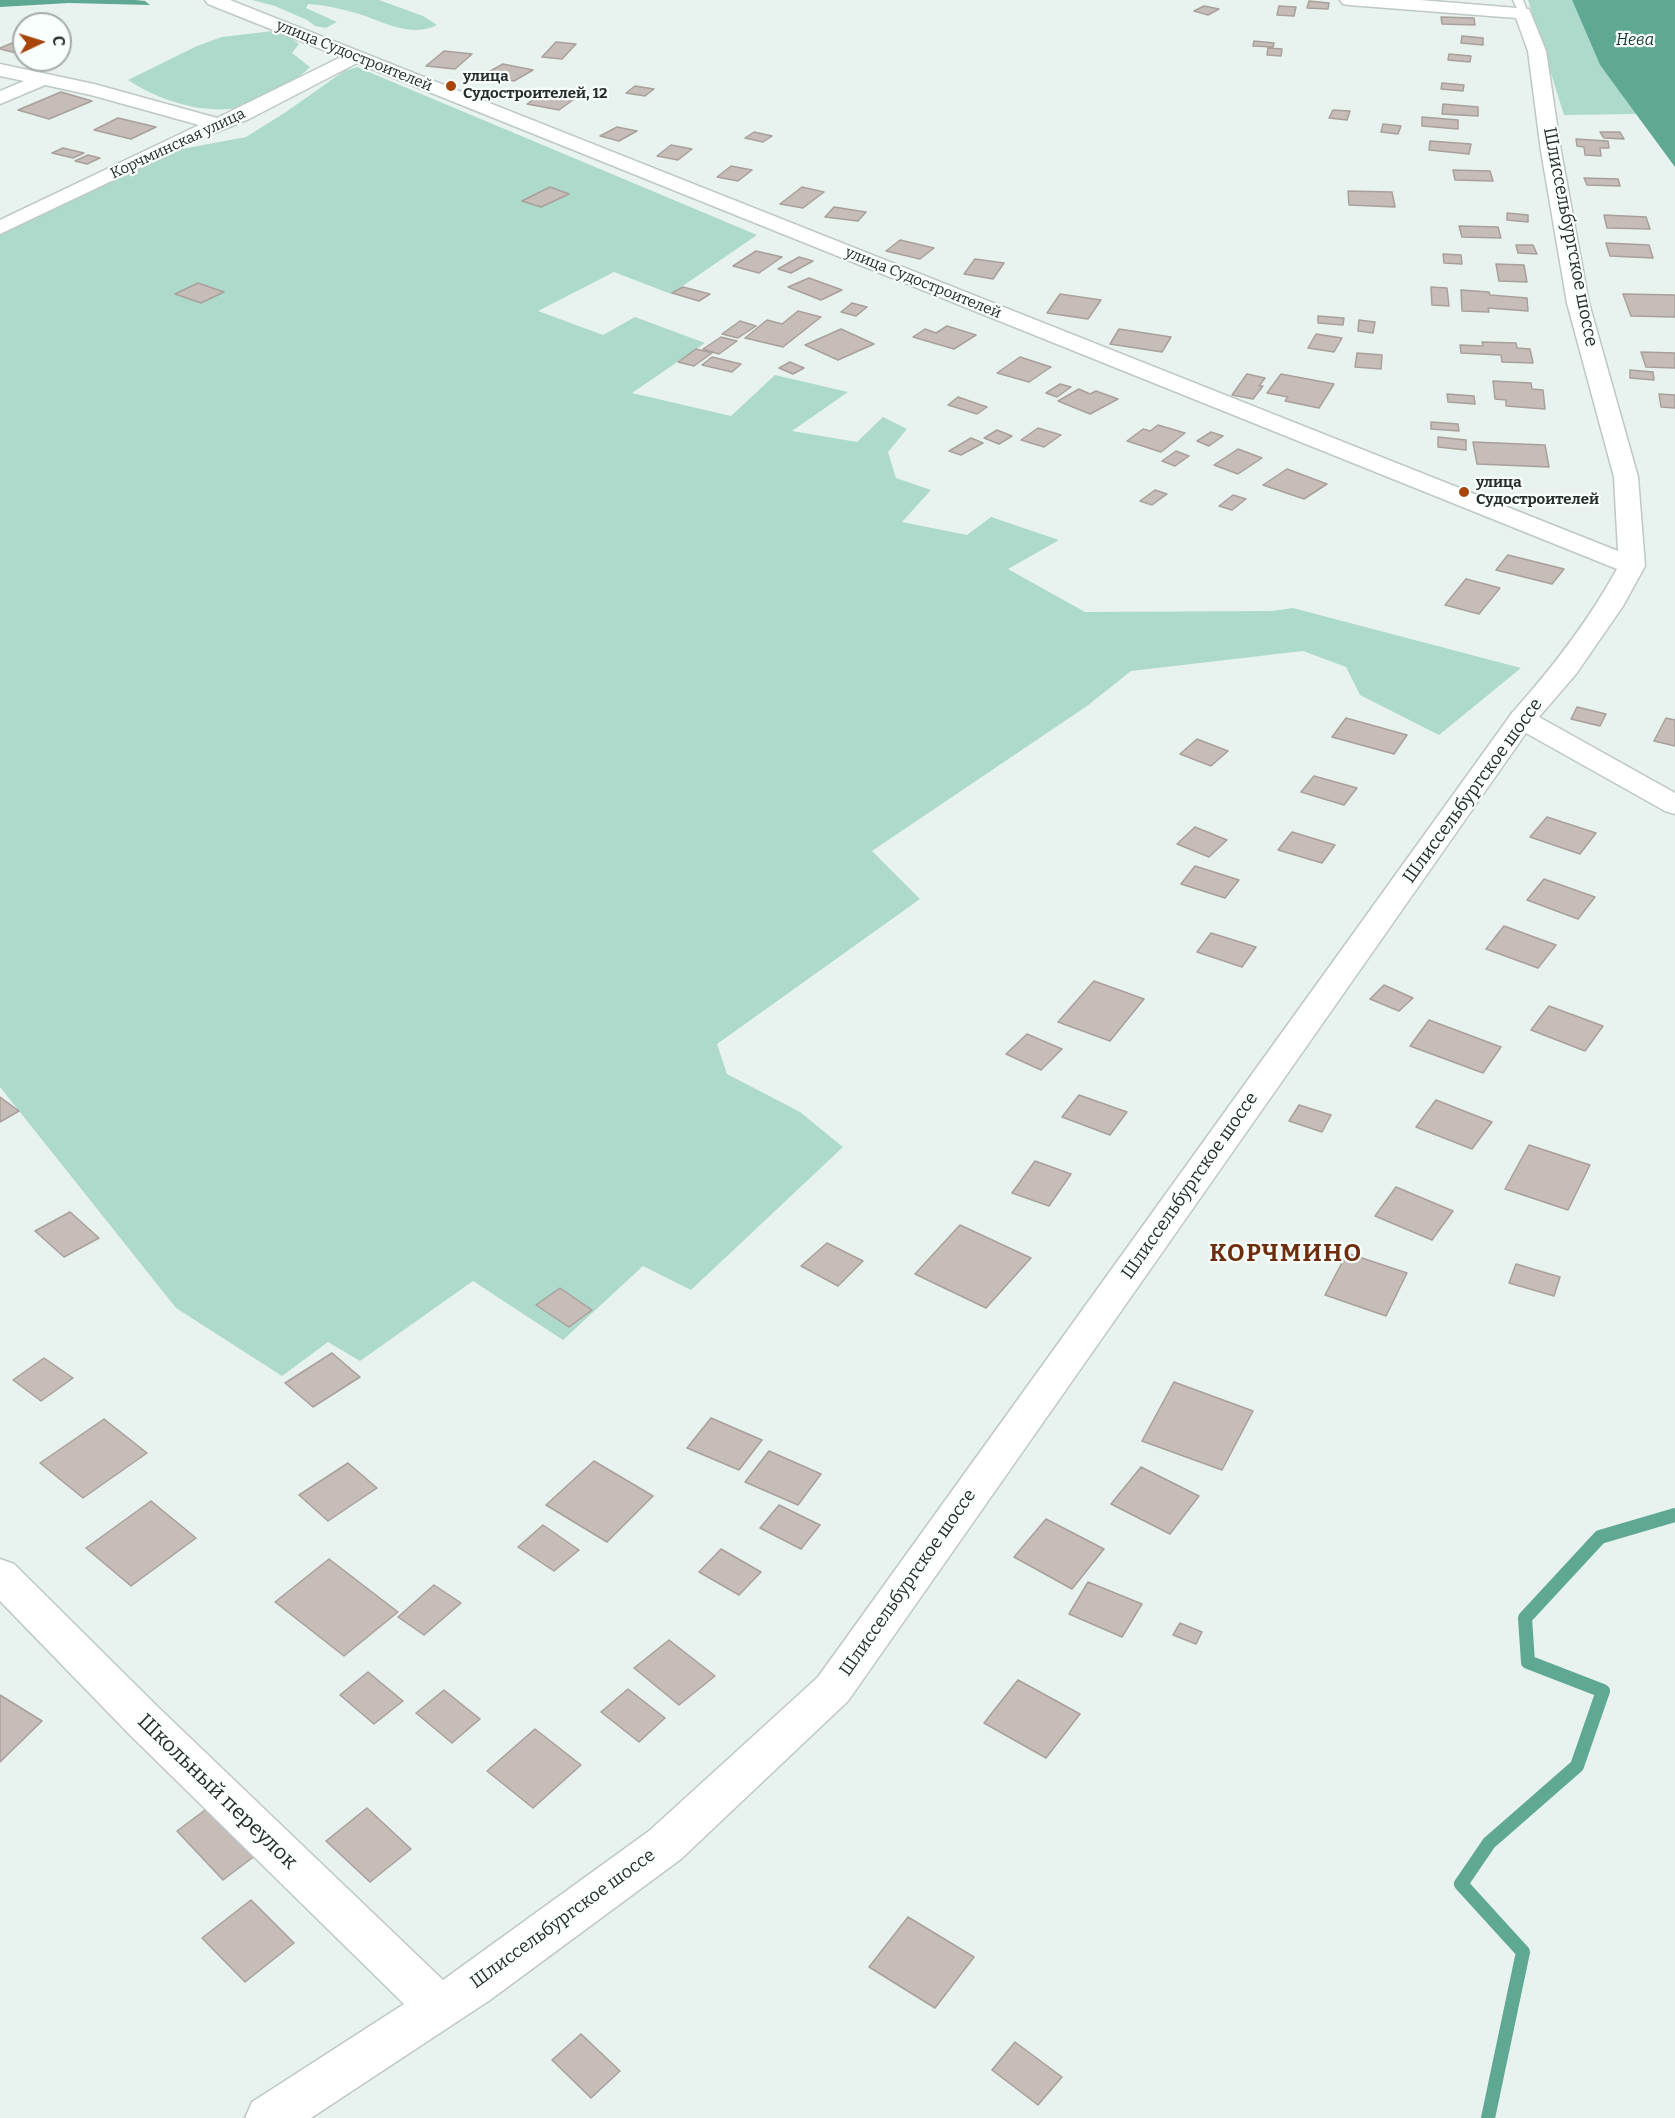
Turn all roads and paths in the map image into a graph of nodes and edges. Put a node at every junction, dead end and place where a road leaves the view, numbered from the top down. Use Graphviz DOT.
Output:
graph roads {
  1 [pos="214,0"];
  2 [pos="1349,0"];
  3 [pos="1520,7"];
  4 [pos="355,57"];
  5 [pos="0,70"];
  6 [pos="44,79"];
  7 [pos="0,98"];
  8 [pos="220,125"];
  9 [pos="0,228"];
  10 [pos="1632,566"];
  11 [pos="1522,719"];
  12 [pos="1675,805"];
  13 [pos="0,1575"];
  14 [pos="438,2006"];
  15 [pos="269,2118"];
  1 -- 4 [label="street, улица Судостроителей"];
  2 -- 3 [label="street"];
  3 -- 10 [label="street, Шлиссельбургское шоссе"];
  4 -- 8 [label="street, Корчминская улица"];
  4 -- 10 [label="street, улица Судостроителей"];
  5 -- 6 [label="street"];
  6 -- 7 [label="street"];
  6 -- 8 [label="street"];
  8 -- 9 [label="street, Корчминская улица"];
  10 -- 11 [label="street, Шлиссельбургское шоссе"];
  11 -- 12 [label="street"];
  11 -- 14 [label="street, Шлиссельбургское шоссе"];
  13 -- 14 [label="street, Школьный переулок"];
  14 -- 15 [label="street, Шлиссельбургское шоссе"];
}
